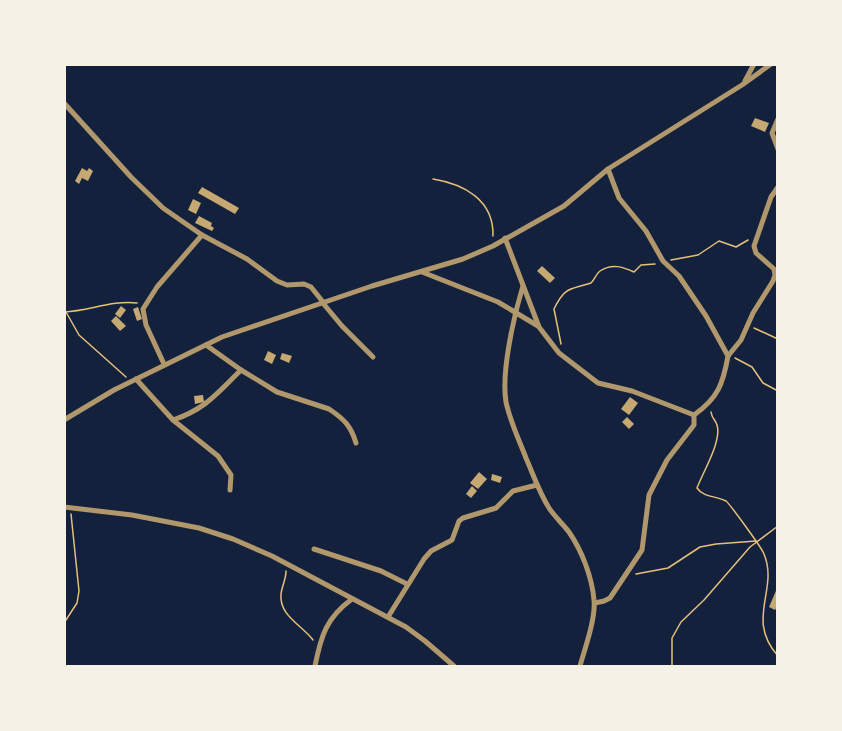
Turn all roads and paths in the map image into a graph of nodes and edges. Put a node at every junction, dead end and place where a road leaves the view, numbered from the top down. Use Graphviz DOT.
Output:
graph roads {
  1 [pos="754,64"];
  2 [pos="771,64"];
  3 [pos="742,85"];
  4 [pos="64,103"];
  5 [pos="777,118"];
  6 [pos="777,149"];
  7 [pos="608,169"];
  8 [pos="433,179"];
  9 [pos="777,187"];
  10 [pos="757,232"];
  11 [pos="202,235"];
  12 [pos="505,238"];
  13 [pos="493,246"];
  14 [pos="663,261"];
  15 [pos="421,272"];
  16 [pos="523,286"];
  17 [pos="322,302"];
  18 [pos="145,304"];
  19 [pos="65,312"];
  20 [pos="515,312"];
  21 [pos="747,325"];
  22 [pos="539,327"];
  23 [pos="777,339"];
  24 [pos="206,345"];
  25 [pos="559,353"];
  26 [pos="728,356"];
  27 [pos="374,357"];
  28 [pos="164,364"];
  29 [pos="241,370"];
  30 [pos="133,380"];
  31 [pos="777,391"];
  32 [pos="711,402"];
  33 [pos="694,415"];
  34 [pos="64,420"];
  35 [pos="173,420"];
  36 [pos="356,443"];
  37 [pos="537,485"];
  38 [pos="230,490"];
  39 [pos="68,507"];
  40 [pos="777,526"];
  41 [pos="756,541"];
  42 [pos="314,549"];
  43 [pos="286,564"];
  44 [pos="625,577"];
  45 [pos="407,584"];
  46 [pos="352,599"];
  47 [pos="595,603"];
  48 [pos="388,617"];
  49 [pos="64,623"];
  50 [pos="318,650"];
  51 [pos="777,656"];
  52 [pos="315,666"];
  53 [pos="454,666"];
  54 [pos="580,666"];
  55 [pos="672,666"];
  1 -- 3 [label="street"];
  2 -- 3 [label="street"];
  3 -- 7 [label="street"];
  4 -- 11 [label="street"];
  5 -- 6 [label="street"];
  7 -- 12 [label="street"];
  7 -- 14 [label="street"];
  8 -- 13 [label="path"];
  9 -- 10 [label="street"];
  10 -- 14 [label="path"];
  10 -- 21 [label="street"];
  11 -- 17 [label="street"];
  11 -- 18 [label="street"];
  12 -- 13 [label="street"];
  12 -- 16 [label="street"];
  13 -- 15 [label="street"];
  14 -- 25 [label="path"];
  14 -- 26 [label="street"];
  15 -- 17 [label="street"];
  15 -- 20 [label="street"];
  16 -- 20 [label="street"];
  16 -- 22 [label="street"];
  17 -- 24 [label="street"];
  17 -- 27 [label="street"];
  18 -- 19 [label="path"];
  18 -- 28 [label="street"];
  19 -- 30 [label="path"];
  20 -- 22 [label="street"];
  20 -- 37 [label="street"];
  21 -- 23 [label="path"];
  21 -- 26 [label="street"];
  22 -- 25 [label="street"];
  24 -- 28 [label="street"];
  24 -- 29 [label="street"];
  25 -- 33 [label="street"];
  26 -- 31 [label="path"];
  26 -- 32 [label="street"];
  28 -- 30 [label="street"];
  29 -- 35 [label="street"];
  29 -- 36 [label="street"];
  30 -- 34 [label="street"];
  30 -- 35 [label="street"];
  32 -- 33 [label="street"];
  32 -- 41 [label="path"];
  33 -- 44 [label="street"];
  35 -- 38 [label="street"];
  37 -- 45 [label="street"];
  37 -- 47 [label="street"];
  39 -- 43 [label="street"];
  39 -- 49 [label="path"];
  40 -- 41 [label="path"];
  41 -- 44 [label="path"];
  41 -- 51 [label="path"];
  41 -- 55 [label="path"];
  42 -- 45 [label="street"];
  43 -- 46 [label="street"];
  43 -- 50 [label="path"];
  44 -- 47 [label="street"];
  45 -- 48 [label="street"];
  46 -- 48 [label="street"];
  46 -- 50 [label="street"];
  47 -- 54 [label="street"];
  48 -- 53 [label="street"];
  50 -- 52 [label="street"];
}
